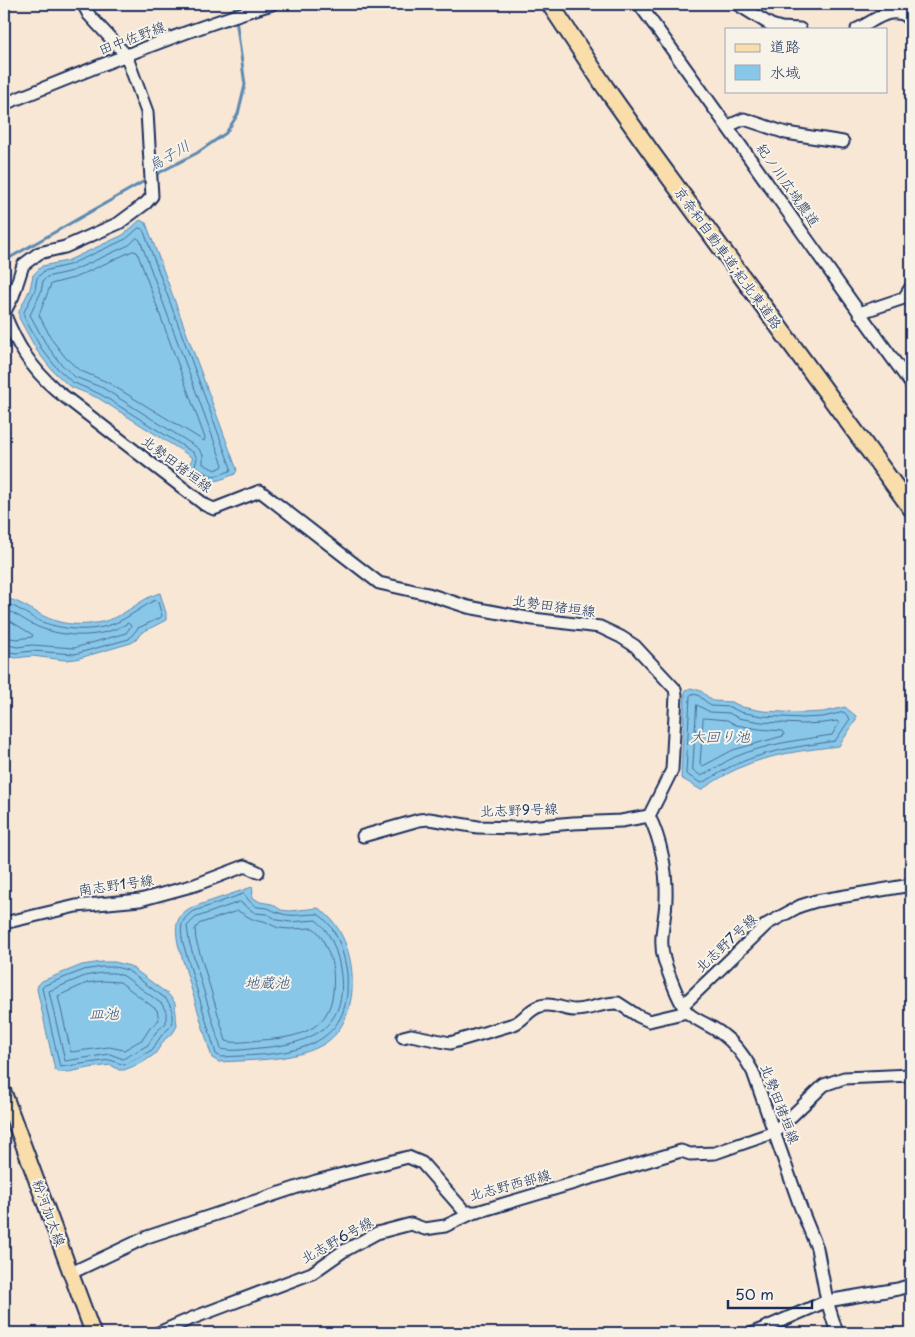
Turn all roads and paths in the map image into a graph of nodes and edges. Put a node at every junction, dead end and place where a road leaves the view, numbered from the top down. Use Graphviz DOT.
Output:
graph roads {
  1 [pos="83,4"];
  2 [pos="272,4"];
  3 [pos="550,4"];
  4 [pos="639,4"];
  5 [pos="737,4"];
  6 [pos="245,9"];
  7 [pos="911,26"];
  8 [pos="781,28"];
  9 [pos="858,28"];
  10 [pos="126,55"];
  11 [pos="4,104"];
  12 [pos="728,126"];
  13 [pos="843,142"];
  14 [pos="911,287"];
  15 [pos="4,313"];
  16 [pos="859,313"];
  17 [pos="911,384"];
  18 [pos="911,508"];
  19 [pos="648,816"];
  20 [pos="363,836"];
  21 [pos="258,872"];
  22 [pos="911,885"];
  23 [pos="4,923"];
  24 [pos="685,1008"];
  25 [pos="403,1036"];
  26 [pos="911,1075"];
  27 [pos="4,1093"];
  28 [pos="7,1109"];
  29 [pos="775,1132"];
  30 [pos="477,1212"];
  31 [pos="71,1273"];
  32 [pos="911,1286"];
  33 [pos="827,1302"];
  34 [pos="93,1333"];
  35 [pos="158,1333"];
  36 [pos="753,1333"];
  37 [pos="837,1333"];
  1 -- 10 [label="street"];
  2 -- 6 [label="street, 田中佐野線"];
  3 -- 18 [label="highway, 京奈和自動車道;紀北東道路"];
  4 -- 12 [label="street, 紀ノ川広域農道"];
  5 -- 8 [label="street"];
  6 -- 10 [label="street, 田中佐野線"];
  7 -- 9 [label="street"];
  10 -- 11 [label="street, 田中佐野線"];
  10 -- 15 [label="street"];
  12 -- 13 [label="street"];
  12 -- 16 [label="street, 紀ノ川広域農道"];
  14 -- 16 [label="street"];
  15 -- 19 [label="street, 北勢田猪垣線"];
  16 -- 17 [label="street, 紀ノ川広域農道"];
  19 -- 20 [label="street, 北志野9号線"];
  19 -- 24 [label="street"];
  21 -- 23 [label="street, 南志野1号線"];
  22 -- 24 [label="street, 北志野7号線"];
  24 -- 25 [label="street"];
  24 -- 29 [label="street, 北勢田猪垣線"];
  26 -- 29 [label="street, 北志野西部線"];
  27 -- 28 [label="main road, 粉河加太線"];
  28 -- 31 [label="main road, 粉河加太線"];
  29 -- 30 [label="street, 北志野西部線"];
  29 -- 33 [label="street, 北勢田猪垣線"];
  30 -- 31 [label="street, 北志野西部線"];
  30 -- 35 [label="street, 北志野6号線"];
  31 -- 34 [label="main road, 粉河加太線"];
  32 -- 33 [label="street"];
  33 -- 36 [label="street"];
  33 -- 37 [label="street, 北勢田猪垣線"];
}
